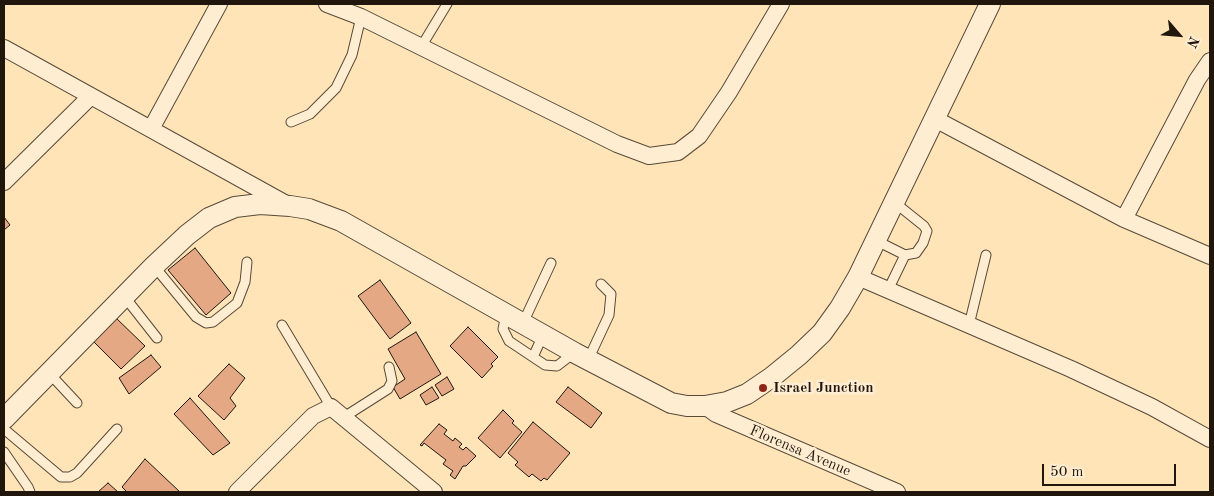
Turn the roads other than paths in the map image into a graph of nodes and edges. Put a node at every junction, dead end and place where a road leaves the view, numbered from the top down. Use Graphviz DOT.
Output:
graph roads {
  1 [pos="218,4"];
  2 [pos="327,4"];
  3 [pos="447,4"];
  4 [pos="781,4"];
  5 [pos="990,4"];
  6 [pos="360,17"];
  7 [pos="421,47"];
  8 [pos="4,48"];
  9 [pos="1210,61"];
  10 [pos="91,96"];
  11 [pos="934,119"];
  12 [pos="291,122"];
  13 [pos="151,129"];
  14 [pos="4,182"];
  15 [pos="894,202"];
  16 [pos="290,206"];
  17 [pos="1124,219"];
  18 [pos="875,240"];
  19 [pos="905,255"];
  20 [pos="986,255"];
  21 [pos="1210,256"];
  22 [pos="247,262"];
  23 [pos="551,263"];
  24 [pos="154,266"];
  25 [pos="858,277"];
  26 [pos="601,284"];
  27 [pos="888,290"];
  28 [pos="124,296"];
  29 [pos="514,319"];
  30 [pos="282,325"];
  31 [pos="969,325"];
  32 [pos="543,335"];
  33 [pos="157,338"];
  34 [pos="581,356"];
  35 [pos="534,357"];
  36 [pos="389,368"];
  37 [pos="49,373"];
  38 [pos="77,403"];
  39 [pos="705,406"];
  40 [pos="338,412"];
  41 [pos="4,419"];
  42 [pos="4,428"];
  43 [pos="117,429"];
  44 [pos="1210,439"];
  45 [pos="4,452"];
  46 [pos="30,492"];
  47 [pos="237,492"];
  48 [pos="434,492"];
  49 [pos="897,492"];
  1 -- 13 [label="street"];
  2 -- 6 [label="street"];
  3 -- 7 [label="lane"];
  4 -- 7 [label="street"];
  5 -- 11 [label="street"];
  6 -- 7 [label="street"];
  6 -- 12 [label="lane"];
  8 -- 10 [label="street"];
  9 -- 17 [label="street"];
  10 -- 13 [label="street"];
  10 -- 14 [label="street"];
  11 -- 15 [label="street"];
  11 -- 17 [label="street"];
  13 -- 16 [label="street"];
  15 -- 18 [label="street"];
  15 -- 19 [label="lane"];
  16 -- 24 [label="street"];
  16 -- 29 [label="street"];
  17 -- 21 [label="street"];
  18 -- 19 [label="lane"];
  18 -- 25 [label="street"];
  19 -- 27 [label="lane"];
  20 -- 31 [label="lane"];
  22 -- 24 [label="lane"];
  23 -- 29 [label="lane"];
  24 -- 28 [label="street"];
  25 -- 27 [label="street"];
  25 -- 39 [label="street"];
  26 -- 34 [label="lane"];
  27 -- 31 [label="street"];
  28 -- 33 [label="lane"];
  28 -- 37 [label="street"];
  29 -- 32 [label="street"];
  29 -- 35 [label="lane"];
  30 -- 40 [label="lane"];
  31 -- 44 [label="street"];
  32 -- 34 [label="street"];
  32 -- 35 [label="lane"];
  34 -- 35 [label="lane"];
  34 -- 39 [label="street"];
  36 -- 40 [label="lane"];
  37 -- 38 [label="lane"];
  37 -- 41 [label="street"];
  39 -- 49 [label="street, Florensa Avenue"];
  40 -- 47 [label="street"];
  40 -- 48 [label="street"];
  42 -- 43 [label="lane"];
  45 -- 46 [label="lane"];
}
